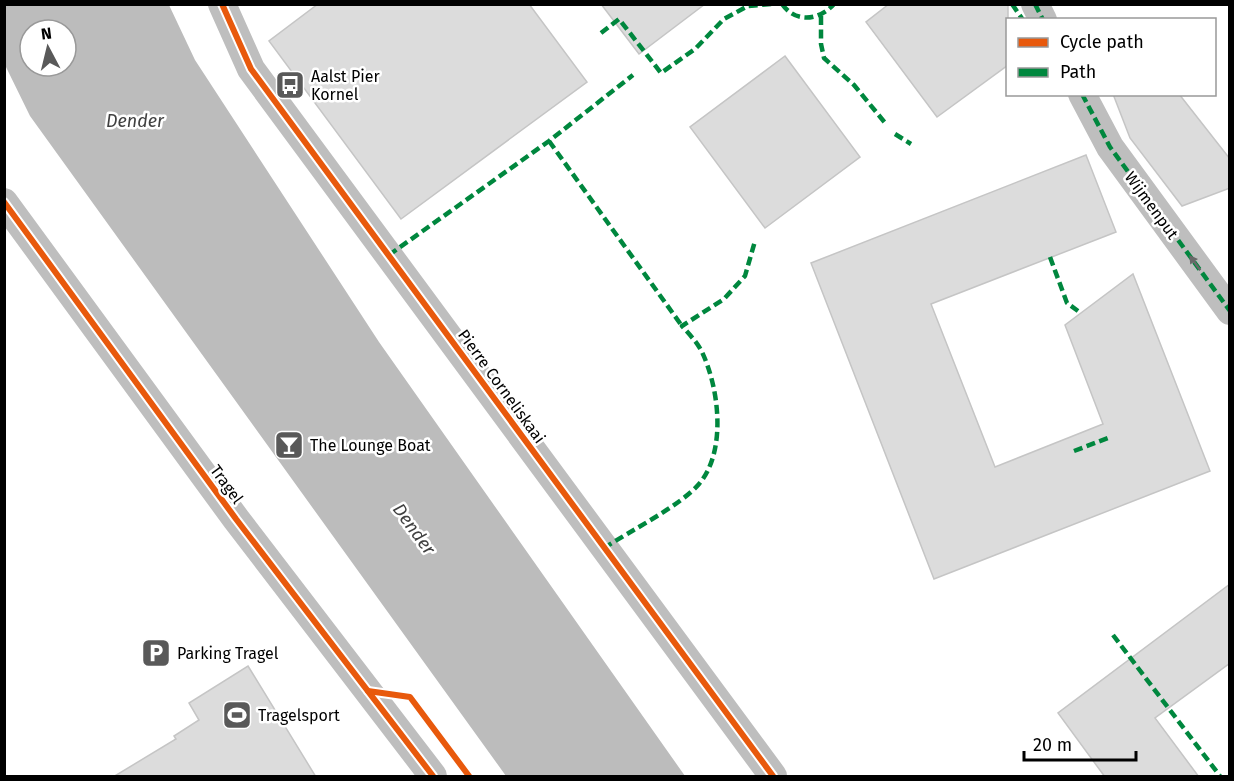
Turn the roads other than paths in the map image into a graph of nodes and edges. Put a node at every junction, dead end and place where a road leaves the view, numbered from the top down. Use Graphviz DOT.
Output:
graph roads {
  1 [pos="222,4"];
  2 [pos="1035,4"];
  3 [pos="1042,18"];
  4 [pos="1083,96"];
  5 [pos="4,202"];
  6 [pos="1230,310"];
  7 [pos="433,777"];
  8 [pos="773,777"];
  1 -- 8 [label="street, Pierre Corneliskaai"];
  2 -- 3 [label="street"];
  6 -- 4 [label="street, Wijmenput, one-way"];
  5 -- 7 [label="street, Tragel"];
}
